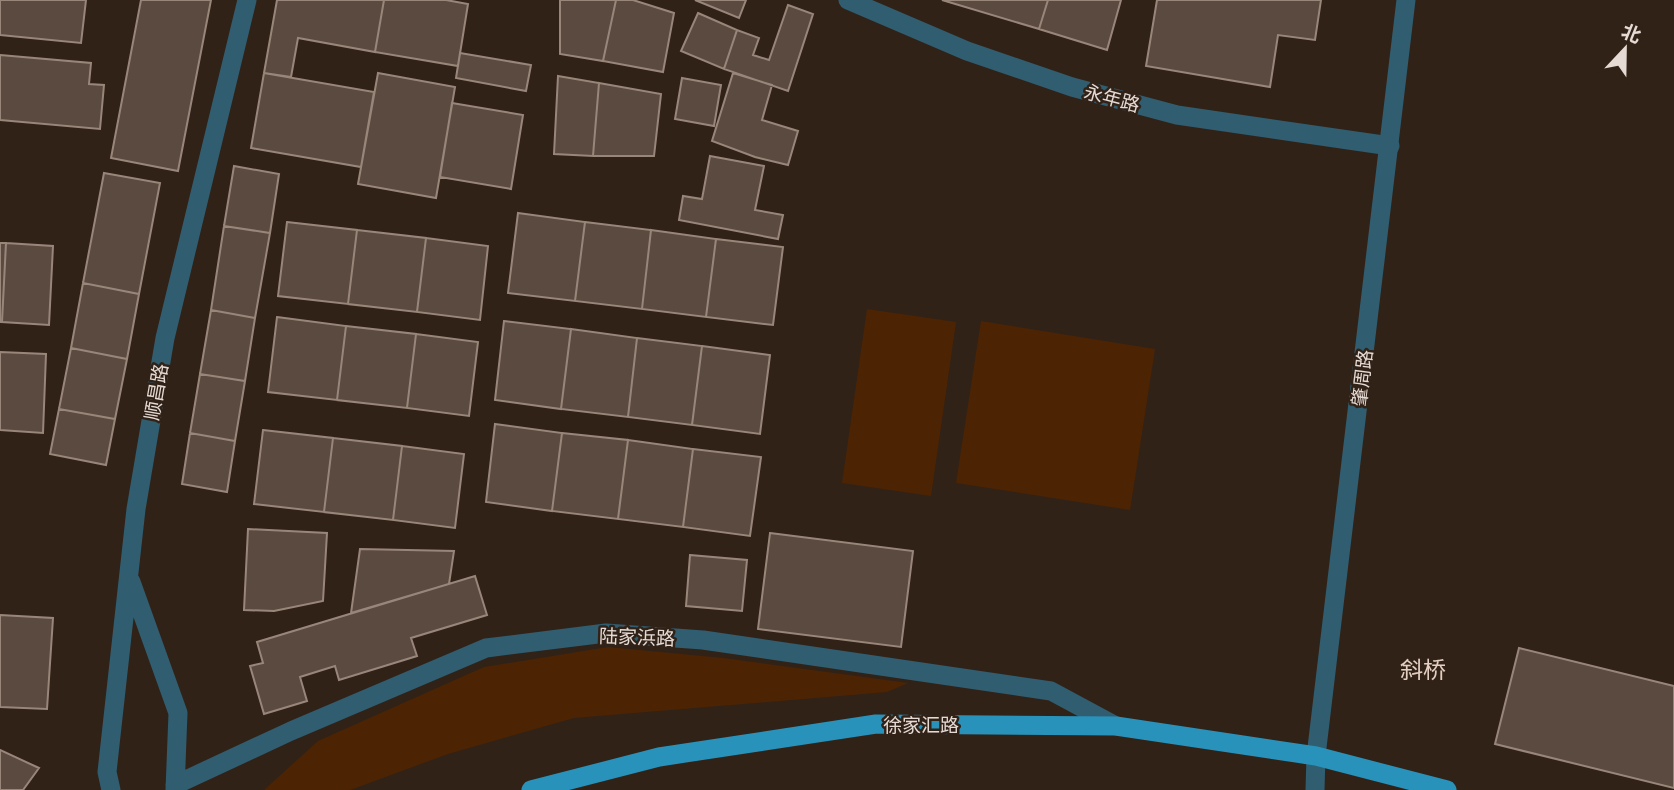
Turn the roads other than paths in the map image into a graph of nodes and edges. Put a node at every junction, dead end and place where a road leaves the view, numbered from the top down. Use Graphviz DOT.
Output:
graph roads {
  1 [pos="247,0"];
  2 [pos="848,0"];
  3 [pos="1406,0"];
  4 [pos="1390,146"];
  5 [pos="130,579"];
  6 [pos="1116,726"];
  7 [pos="1316,756"];
  8 [pos="175,787"];
  9 [pos="111,790"];
  10 [pos="531,790"];
  11 [pos="1315,790"];
  12 [pos="1447,790"];
  1 -- 5 [label="street, 顺昌路"];
  2 -- 4 [label="street, 永年路"];
  3 -- 4 [label="street, 肇周路"];
  4 -- 7 [label="street, 肇周路"];
  5 -- 8 [label="street"];
  5 -- 9 [label="street, 顺昌路"];
  6 -- 7 [label="main road, 徐家汇路"];
  6 -- 8 [label="street, 陆家浜路"];
  6 -- 10 [label="main road, 徐家汇路"];
  7 -- 11 [label="street, 肇周路"];
  7 -- 12 [label="main road"];
}
